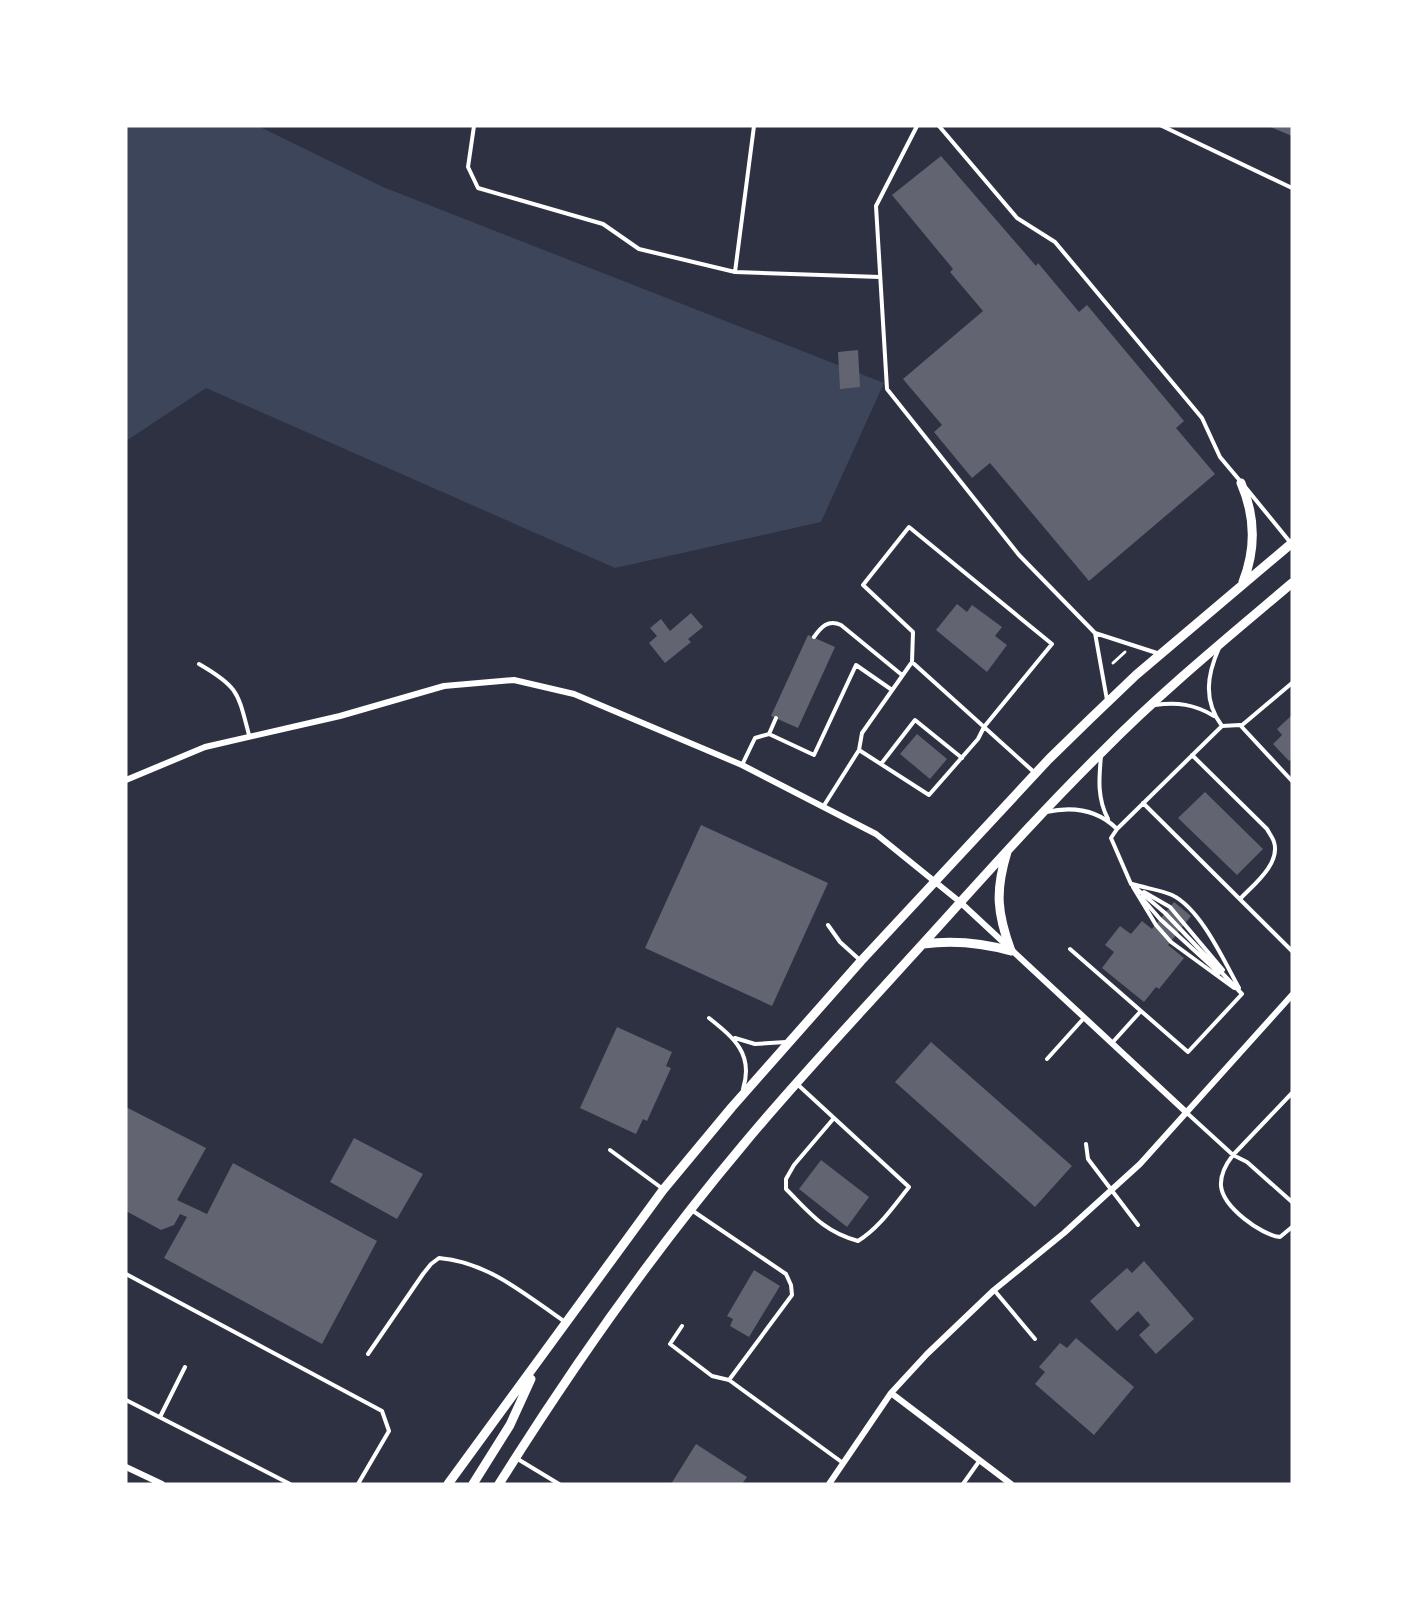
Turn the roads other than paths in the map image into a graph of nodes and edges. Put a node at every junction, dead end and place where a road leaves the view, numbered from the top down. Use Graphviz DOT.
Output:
graph roads {
  1 [pos="474,126"];
  2 [pos="754,126"];
  3 [pos="916,126"];
  4 [pos="939,126"];
  5 [pos="1162,126"];
  6 [pos="1292,188"];
  7 [pos="735,272"];
  8 [pos="880,277"];
  9 [pos="1241,483"];
  10 [pos="1292,543"];
  11 [pos="1292,583"];
  12 [pos="1242,585"];
  13 [pos="1095,633"];
  14 [pos="814,638"];
  15 [pos="1221,644"];
  16 [pos="1160,654"];
  17 [pos="912,662"];
  18 [pos="199,664"];
  19 [pos="902,675"];
  20 [pos="1292,683"];
  21 [pos="892,690"];
  22 [pos="1107,702"];
  23 [pos="1151,705"];
  24 [pos="1214,716"];
  25 [pos="776,718"];
  26 [pos="1222,726"];
  27 [pos="1241,726"];
  28 [pos="984,727"];
  29 [pos="769,734"];
  30 [pos="249,735"];
  31 [pos="859,750"];
  32 [pos="1102,751"];
  33 [pos="1192,755"];
  34 [pos="962,758"];
  35 [pos="881,764"];
  36 [pos="742,765"];
  37 [pos="1035,774"];
  38 [pos="126,780"];
  39 [pos="1292,781"];
  40 [pos="1143,803"];
  41 [pos="824,807"];
  42 [pos="1042,813"];
  43 [pos="1108,820"];
  44 [pos="1117,829"];
  45 [pos="1008,849"];
  46 [pos="934,881"];
  47 [pos="1131,884"];
  48 [pos="1240,899"];
  49 [pos="960,902"];
  50 [pos="828,925"];
  51 [pos="923,944"];
  52 [pos="1070,949"];
  53 [pos="1011,951"];
  54 [pos="1292,951"];
  55 [pos="861,961"];
  56 [pos="1242,994"];
  57 [pos="1292,995"];
  58 [pos="1140,1012"];
  59 [pos="709,1018"];
  60 [pos="1084,1018"];
  61 [pos="732,1036"];
  62 [pos="791,1040"];
  63 [pos="1112,1043"];
  64 [pos="1047,1059"];
  65 [pos="796,1083"];
  66 [pos="1292,1093"];
  67 [pos="741,1096"];
  68 [pos="1186,1113"];
  69 [pos="834,1118"];
  70 [pos="1086,1144"];
  71 [pos="610,1150"];
  72 [pos="1233,1155"];
  73 [pos="663,1190"];
  74 [pos="1113,1191"];
  75 [pos="1292,1202"];
  76 [pos="690,1209"];
  77 [pos="1138,1225"];
  78 [pos="1292,1227"];
  79 [pos="126,1274"];
  80 [pos="994,1290"];
  81 [pos="565,1323"];
  82 [pos="682,1326"];
  83 [pos="1035,1339"];
  84 [pos="368,1354"];
  85 [pos="535,1365"];
  86 [pos="185,1367"];
  87 [pos="729,1380"];
  88 [pos="891,1393"];
  89 [pos="126,1400"];
  90 [pos="160,1417"];
  91 [pos="515,1458"];
  92 [pos="980,1460"];
  93 [pos="843,1463"];
  94 [pos="126,1467"];
  95 [pos="162,1484"];
  96 [pos="290,1484"];
  97 [pos="358,1484"];
  98 [pos="448,1484"];
  99 [pos="473,1484"];
  100 [pos="499,1484"];
  101 [pos="559,1484"];
  102 [pos="829,1484"];
  103 [pos="963,1484"];
  104 [pos="1011,1484"];
  1 -- 7 [label="lane"];
  2 -- 7 [label="lane"];
  3 -- 8 [label="lane"];
  4 -- 9 [label="lane"];
  5 -- 6 [label="lane"];
  7 -- 8 [label="lane"];
  8 -- 13 [label="lane"];
  9 -- 10 [label="lane"];
  9 -- 12 [label="street"];
  10 -- 12 [label="street"];
  11 -- 15 [label="street"];
  12 -- 16 [label="street"];
  13 -- 16 [label="lane"];
  13 -- 22 [label="lane"];
  14 -- 19 [label="lane"];
  15 -- 23 [label="street"];
  15 -- 24 [label="lane"];
  16 -- 22 [label="street"];
  17 -- 19 [label="lane"];
  17 -- 28 [label="lane"];
  17 -- 28 [label="lane"];
  18 -- 30 [label="lane"];
  19 -- 21 [label="lane"];
  20 -- 27 [label="lane"];
  21 -- 29 [label="lane"];
  21 -- 31 [label="lane"];
  22 -- 37 [label="street"];
  23 -- 24 [label="lane"];
  23 -- 32 [label="street"];
  24 -- 26 [label="lane"];
  25 -- 29 [label="lane"];
  26 -- 27 [label="lane"];
  26 -- 33 [label="lane"];
  27 -- 39 [label="lane"];
  28 -- 34 [label="lane"];
  28 -- 37 [label="lane"];
  29 -- 36 [label="lane"];
  30 -- 36 [label="street"];
  30 -- 38 [label="street"];
  31 -- 35 [label="lane"];
  31 -- 41 [label="lane"];
  32 -- 42 [label="street"];
  32 -- 43 [label="lane"];
  33 -- 40 [label="lane"];
  33 -- 48 [label="lane"];
  34 -- 35 [label="lane"];
  34 -- 35 [label="lane"];
  36 -- 41 [label="street"];
  37 -- 46 [label="street"];
  40 -- 44 [label="lane"];
  40 -- 48 [label="lane"];
  41 -- 46 [label="street"];
  42 -- 43 [label="lane"];
  42 -- 45 [label="street"];
  43 -- 44 [label="lane"];
  44 -- 47 [label="lane"];
  45 -- 49 [label="street"];
  45 -- 53 [label="street"];
  46 -- 49 [label="street"];
  46 -- 55 [label="street"];
  47 -- 56 [label="lane"];
  47 -- 56 [label="lane"];
  47 -- 56 [label="lane"];
  47 -- 56 [label="lane"];
  48 -- 54 [label="lane"];
  49 -- 51 [label="street"];
  49 -- 53 [label="street"];
  50 -- 55 [label="lane"];
  51 -- 53 [label="street"];
  51 -- 65 [label="street"];
  52 -- 58 [label="lane"];
  53 -- 60 [label="street"];
  55 -- 62 [label="street"];
  56 -- 58 [label="lane"];
  57 -- 68 [label="street"];
  58 -- 63 [label="lane"];
  59 -- 61 [label="lane"];
  60 -- 63 [label="street"];
  60 -- 64 [label="lane"];
  61 -- 62 [label="lane"];
  61 -- 67 [label="lane"];
  62 -- 67 [label="street"];
  63 -- 68 [label="street"];
  65 -- 69 [label="lane"];
  65 -- 76 [label="street"];
  66 -- 72 [label="lane"];
  67 -- 73 [label="street"];
  68 -- 72 [label="lane"];
  68 -- 74 [label="street"];
  69 -- 69 [label="lane"];
  70 -- 74 [label="lane"];
  71 -- 73 [label="lane"];
  72 -- 75 [label="lane"];
  72 -- 78 [label="lane"];
  73 -- 81 [label="street"];
  74 -- 77 [label="lane"];
  74 -- 80 [label="street"];
  76 -- 87 [label="lane"];
  76 -- 91 [label="street"];
  79 -- 97 [label="lane"];
  80 -- 83 [label="lane"];
  80 -- 88 [label="street"];
  81 -- 84 [label="lane"];
  81 -- 85 [label="street"];
  82 -- 87 [label="lane"];
  85 -- 98 [label="street"];
  85 -- 99 [label="street"];
  86 -- 90 [label="lane"];
  87 -- 93 [label="lane"];
  88 -- 92 [label="street"];
  88 -- 93 [label="street"];
  89 -- 90 [label="lane"];
  90 -- 96 [label="lane"];
  91 -- 100 [label="street"];
  91 -- 101 [label="lane"];
  92 -- 103 [label="lane"];
  92 -- 104 [label="street"];
  93 -- 102 [label="street"];
  94 -- 95 [label="street"];
}
